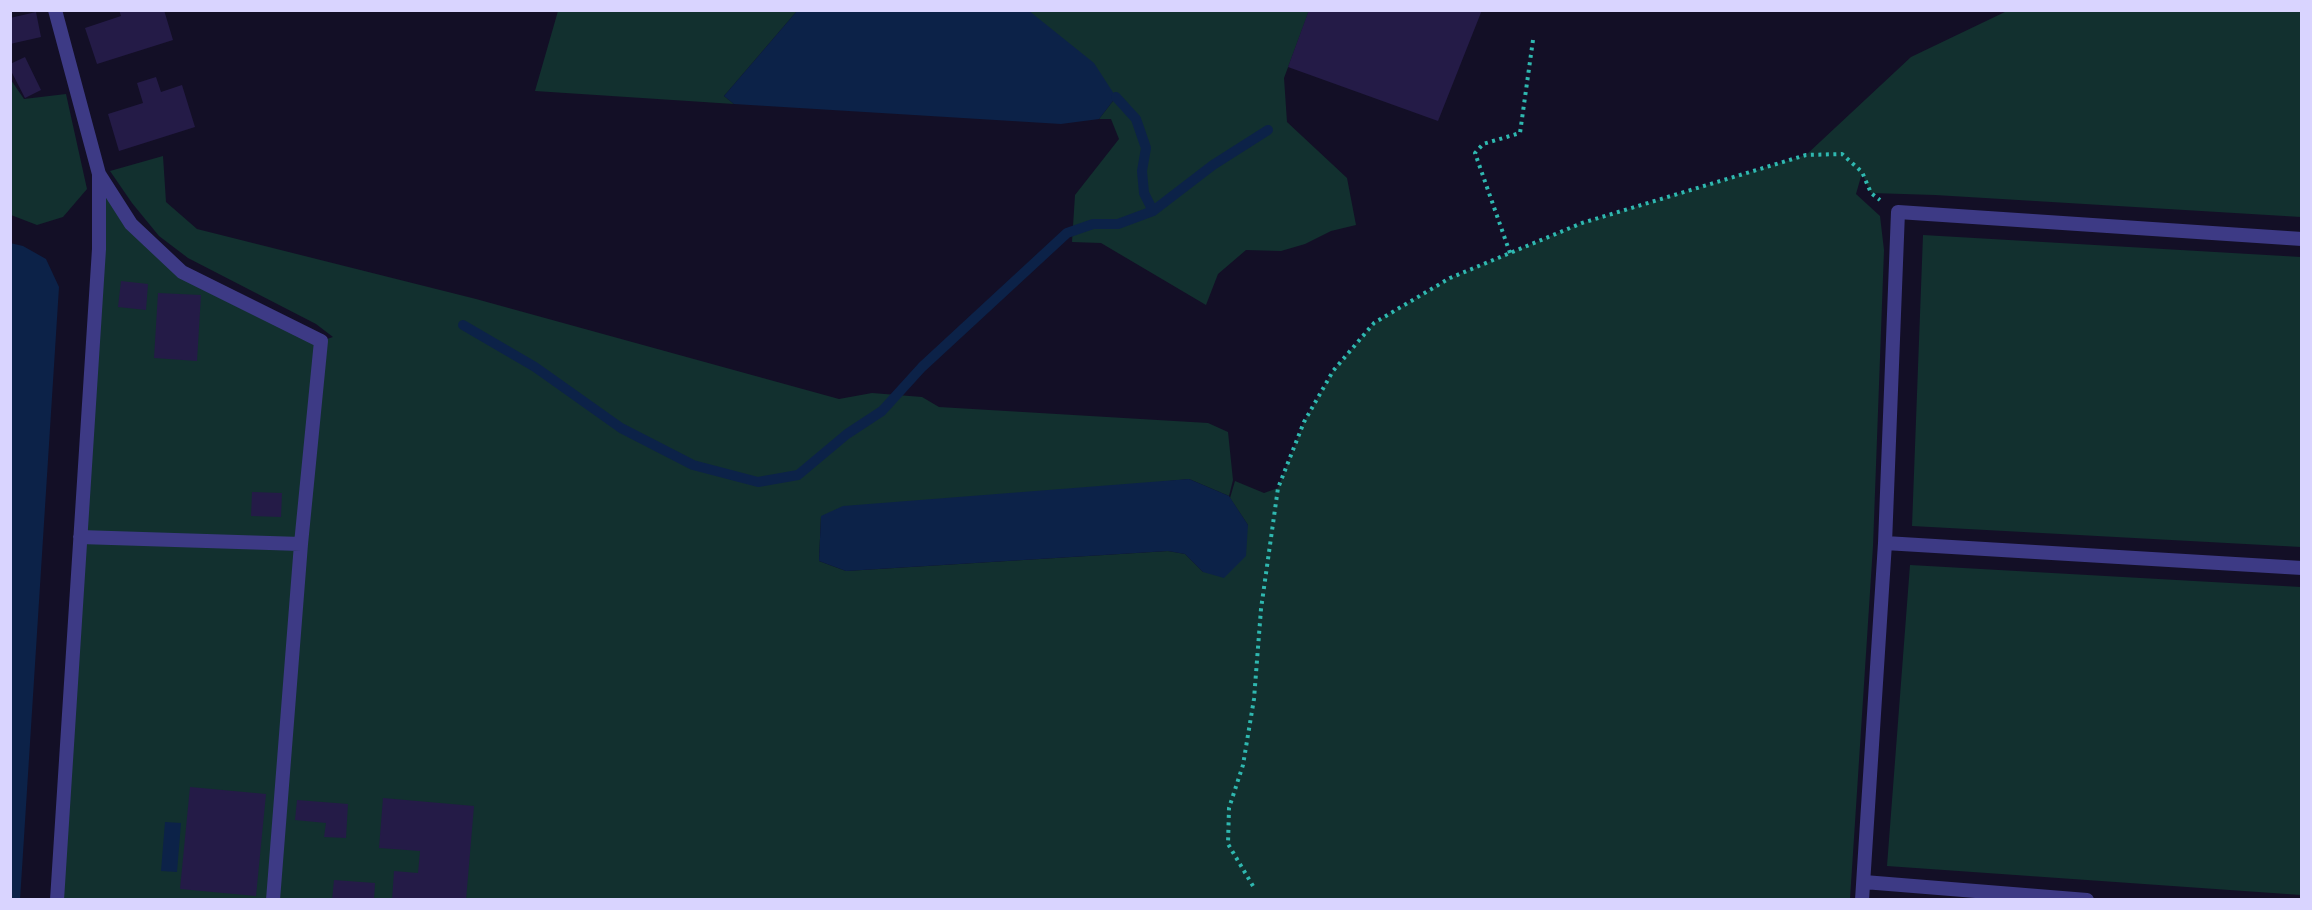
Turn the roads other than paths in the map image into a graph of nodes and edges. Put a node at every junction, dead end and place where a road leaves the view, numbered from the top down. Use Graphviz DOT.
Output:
graph roads {
  1 [pos="55,10"];
  2 [pos="99,174"];
  3 [pos="2301,239"];
  4 [pos="80,537"];
  5 [pos="1885,543"];
  6 [pos="301,544"];
  7 [pos="2301,568"];
  8 [pos="1864,882"];
  9 [pos="57,900"];
  10 [pos="273,900"];
  11 [pos="1863,900"];
  12 [pos="2087,900"];
  1 -- 2 [label="lane"];
  2 -- 4 [label="lane"];
  2 -- 6 [label="lane"];
  3 -- 5 [label="lane"];
  4 -- 6 [label="lane"];
  4 -- 9 [label="lane"];
  5 -- 7 [label="lane"];
  5 -- 8 [label="lane"];
  6 -- 10 [label="lane"];
  8 -- 11 [label="lane"];
  8 -- 12 [label="lane"];
}
